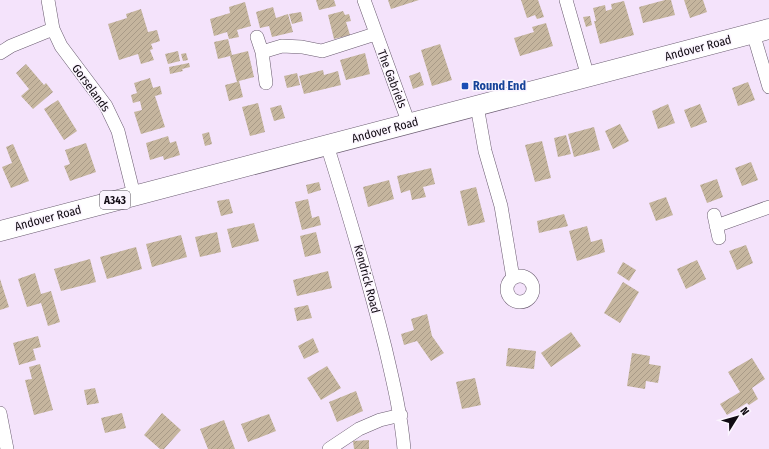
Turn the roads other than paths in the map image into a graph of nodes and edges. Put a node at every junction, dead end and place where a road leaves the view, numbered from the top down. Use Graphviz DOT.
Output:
graph roads {
  1 [pos="48,0"];
  2 [pos="364,0"];
  3 [pos="566,0"];
  4 [pos="53,29"];
  5 [pos="761,31"];
  6 [pos="375,34"];
  7 [pos="258,37"];
  8 [pos="262,52"];
  9 [pos="0,53"];
  10 [pos="588,77"];
  11 [pos="266,83"];
  12 [pos="769,87"];
  13 [pos="477,106"];
  14 [pos="409,124"];
  15 [pos="327,145"];
  16 [pos="134,195"];
  17 [pos="769,207"];
  18 [pos="716,226"];
  19 [pos="0,230"];
  20 [pos="513,278"];
  21 [pos="0,413"];
  22 [pos="401,415"];
  23 [pos="8,449"];
  24 [pos="329,449"];
  25 [pos="404,449"];
  1 -- 4 [label="street, Gorselands"];
  2 -- 6 [label="street, The Gabriels"];
  3 -- 10 [label="street"];
  4 -- 9 [label="street"];
  4 -- 16 [label="street, Gorselands"];
  5 -- 10 [label="main road, Andover Road / A343"];
  5 -- 12 [label="street"];
  6 -- 8 [label="street, The Gabriels"];
  6 -- 14 [label="street, The Gabriels"];
  7 -- 8 [label="street"];
  8 -- 11 [label="street"];
  10 -- 13 [label="main road, Andover Road / A343"];
  13 -- 14 [label="main road, Andover Road / A343"];
  13 -- 20 [label="street"];
  14 -- 15 [label="main road, Andover Road / A343"];
  15 -- 16 [label="main road, Andover Road / A343"];
  15 -- 22 [label="street, Kendrick Road"];
  16 -- 19 [label="main road, Andover Road / A343"];
  17 -- 18 [label="street"];
  21 -- 23 [label="street"];
  22 -- 24 [label="street"];
  22 -- 25 [label="street, Kendrick Road"];
}
